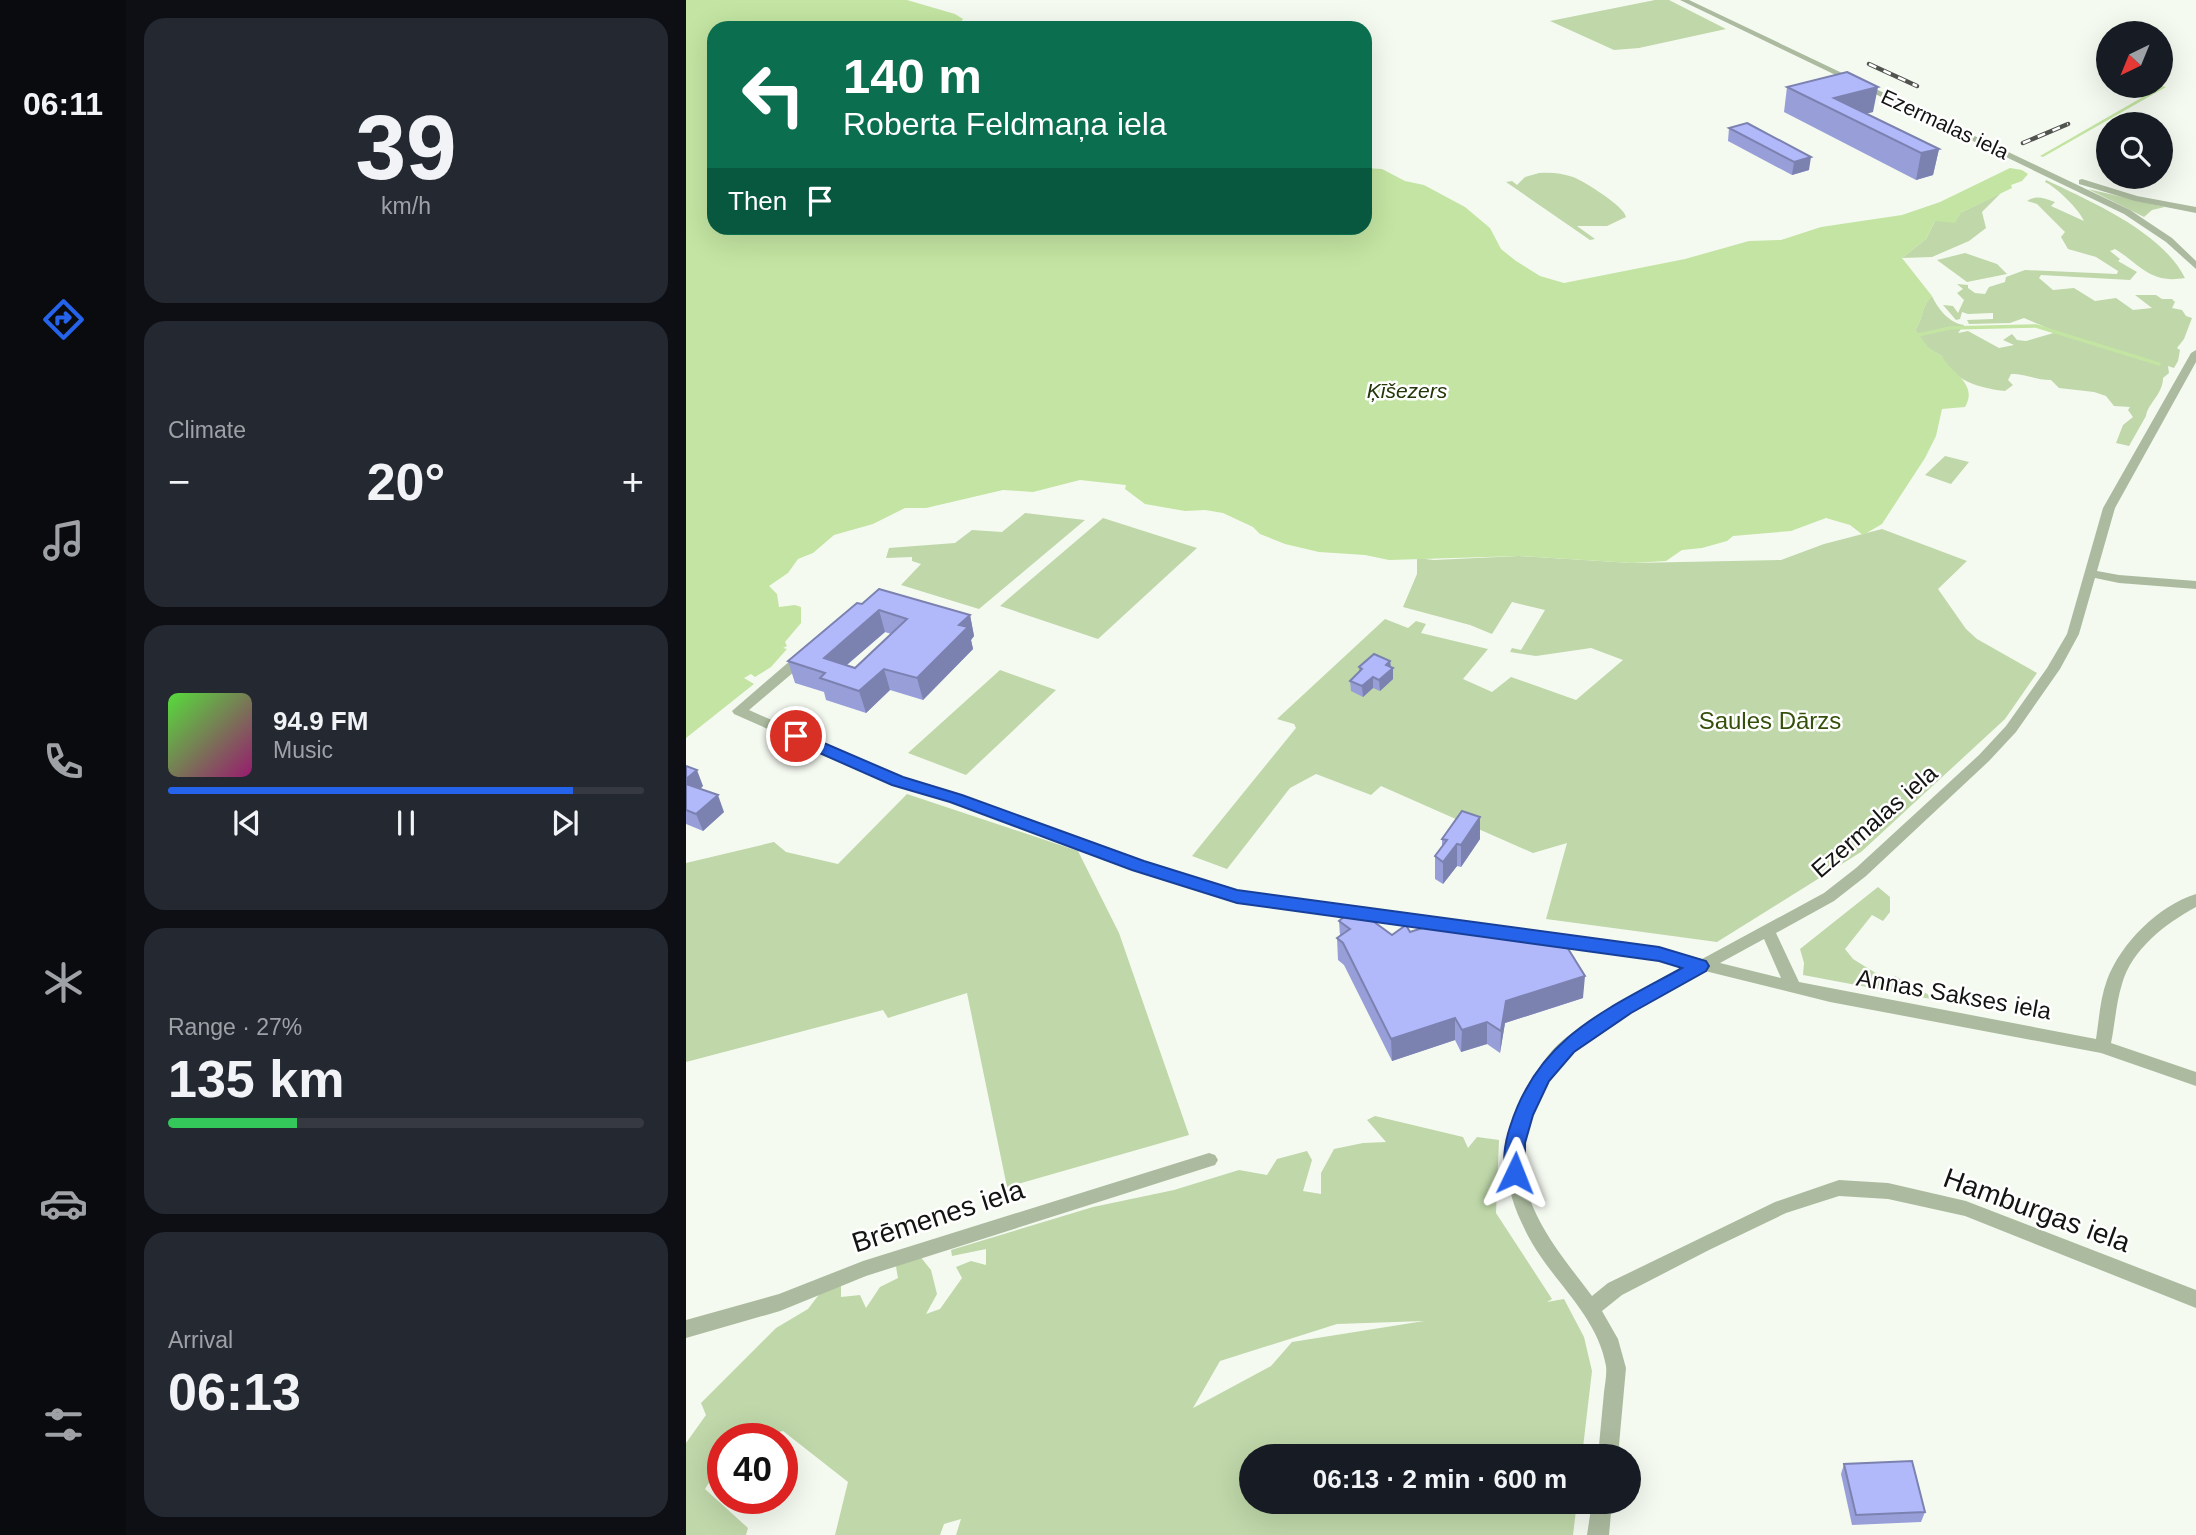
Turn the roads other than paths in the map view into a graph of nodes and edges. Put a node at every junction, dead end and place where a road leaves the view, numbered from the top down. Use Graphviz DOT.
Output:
graph roads {
  1 [pos="1683,0"];
  2 [pos="2026,163"];
  3 [pos="2196,210"];
  4 [pos="2150,218"];
  5 [pos="2196,266"];
  6 [pos="2195,356"];
  7 [pos="2089,573"];
  8 [pos="2196,585"];
  9 [pos="813,649"];
  10 [pos="2196,900"];
  11 [pos="1768,932"];
  12 [pos="1700,966"];
  13 [pos="1794,988"];
  14 [pos="2102,1047"];
  15 [pos="2196,1079"];
  16 [pos="1209,1160"];
  17 [pos="2196,1299"];
  18 [pos="1590,1309"];
  19 [pos="686,1329"];
  20 [pos="1609,1444"];
  21 [pos="1601,1514"];
  22 [pos="1598,1535"];
  1 -- 2 [label="street, Ezermalas iela"];
  2 -- 3 [label="street"];
  2 -- 4 [label="street, Ezermalas iela"];
  3 -- 4 [label="street"];
  4 -- 5 [label="street, Ezermalas iela"];
  6 -- 7 [label="street, Ezermalas iela"];
  7 -- 8 [label="street"];
  7 -- 11 [label="street, Ezermalas iela"];
  9 -- 12 [label="street, Annas Sakses iela"];
  10 -- 14 [label="street"];
  11 -- 12 [label="street, Ezermalas iela"];
  11 -- 13 [label="street"];
  12 -- 13 [label="street, Annas Sakses iela"];
  12 -- 18 [label="street, Ezermalas iela"];
  13 -- 14 [label="street, Annas Sakses iela"];
  14 -- 15 [label="street, Annas Sakses iela"];
  16 -- 19 [label="street, Brēmenes iela"];
  17 -- 18 [label="street, Hamburgas iela"];
  18 -- 20 [label="street, Ezermalas iela"];
  21 -- 22 [label="street"];
}
